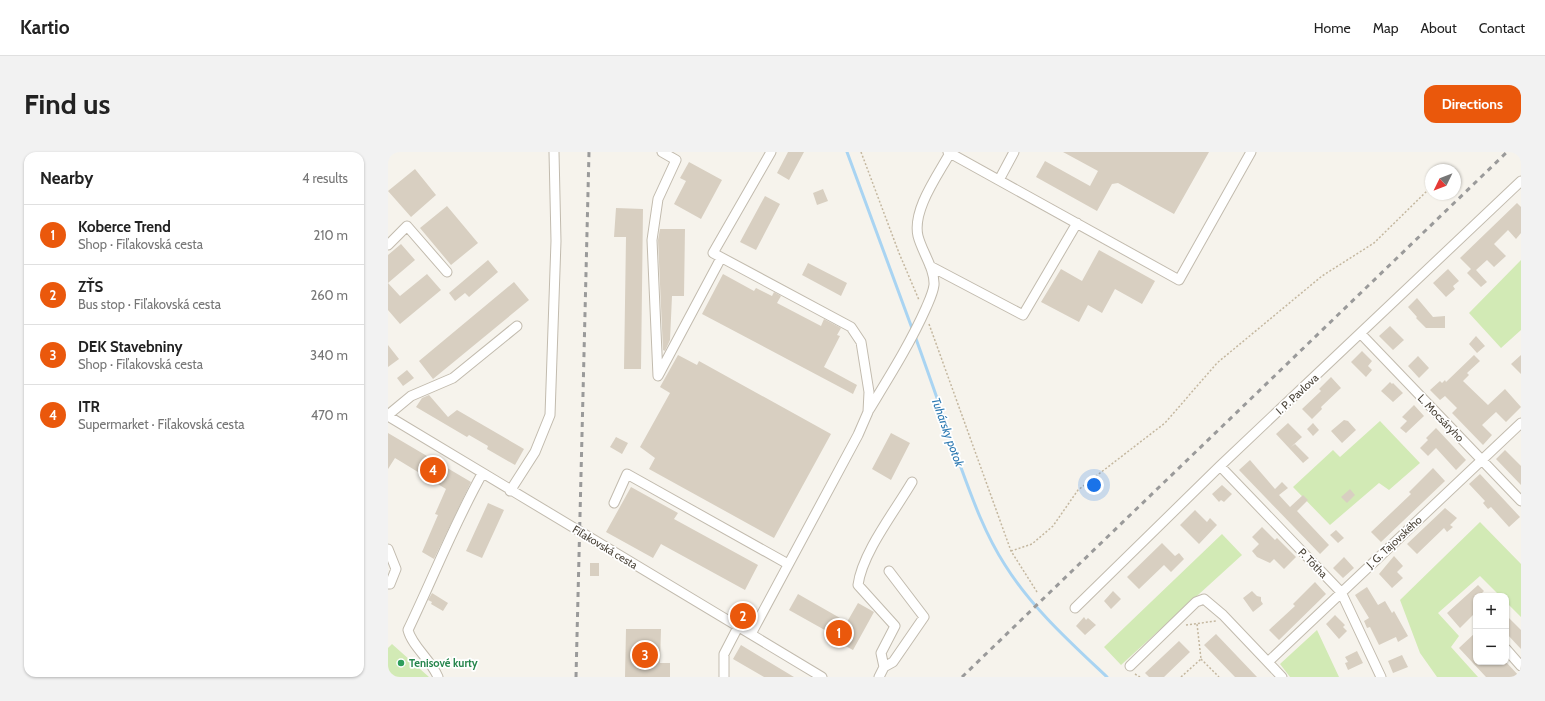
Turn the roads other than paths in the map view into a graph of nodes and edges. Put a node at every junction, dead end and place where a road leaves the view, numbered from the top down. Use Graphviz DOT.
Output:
graph roads {
  1 [pos="554,152"];
  2 [pos="662,152"];
  3 [pos="771,152"];
  4 [pos="949,152"];
  5 [pos="1014,152"];
  6 [pos="1251,152"];
  7 [pos="999,180"];
  8 [pos="1521,181"];
  9 [pos="1077,223"];
  10 [pos="388,245"];
  11 [pos="721,258"];
  12 [pos="930,266"];
  13 [pos="447,272"];
  14 [pos="517,326"];
  15 [pos="1361,334"];
  16 [pos="868,412"];
  17 [pos="388,416"];
  18 [pos="1521,423"];
  19 [pos="1481,460"];
  20 [pos="1220,466"];
  21 [pos="482,474"];
  22 [pos="912,482"];
  23 [pos="510,491"];
  24 [pos="1521,501"];
  25 [pos="614,502"];
  26 [pos="388,549"];
  27 [pos="788,564"];
  28 [pos="888,571"];
  29 [pos="388,584"];
  30 [pos="1341,592"];
  31 [pos="1075,608"];
  32 [pos="738,627"];
  33 [pos="751,634"];
  34 [pos="1509,652"];
  35 [pos="1268,662"];
  36 [pos="1130,666"];
  37 [pos="1521,666"];
  38 [pos="884,667"];
  39 [pos="727,676"];
  40 [pos="438,677"];
  41 [pos="822,677"];
  42 [pos="878,677"];
  43 [pos="1282,677"];
  44 [pos="1381,677"];
  1 -- 23 [label="street"];
  2 -- 11 [label="street"];
  3 -- 11 [label="street"];
  4 -- 7 [label="street"];
  4 -- 12 [label="street"];
  5 -- 7 [label="street"];
  6 -- 9 [label="street"];
  7 -- 9 [label="street"];
  8 -- 15 [label="street, I. P. Pavlova"];
  9 -- 12 [label="street"];
  10 -- 13 [label="street"];
  11 -- 16 [label="street"];
  12 -- 16 [label="street"];
  14 -- 17 [label="street"];
  15 -- 19 [label="street, L. Mocsáryho"];
  15 -- 20 [label="street, I. P. Pavlova"];
  16 -- 27 [label="street"];
  17 -- 21 [label="street, Fiľakovská cesta"];
  18 -- 19 [label="street, J. G. Tajovského"];
  19 -- 24 [label="street, L. Mocsáryho"];
  19 -- 30 [label="street, J. G. Tajovského"];
  20 -- 30 [label="street, P. Tótha"];
  20 -- 31 [label="street, I. P. Pavlova"];
  21 -- 23 [label="street, Fiľakovská cesta"];
  21 -- 40 [label="street"];
  22 -- 38 [label="street"];
  23 -- 32 [label="street, Fiľakovská cesta"];
  25 -- 27 [label="street"];
  26 -- 29 [label="street"];
  27 -- 33 [label="street"];
  28 -- 38 [label="street"];
  30 -- 35 [label="street, J. G. Tajovského"];
  30 -- 44 [label="street, P. Tótha"];
  32 -- 33 [label="street, Fiľakovská cesta"];
  32 -- 39 [label="street"];
  33 -- 41 [label="street, Fiľakovská cesta"];
  34 -- 37 [label="street"];
  35 -- 36 [label="street"];
  35 -- 43 [label="street"];
  38 -- 42 [label="street"];
}
